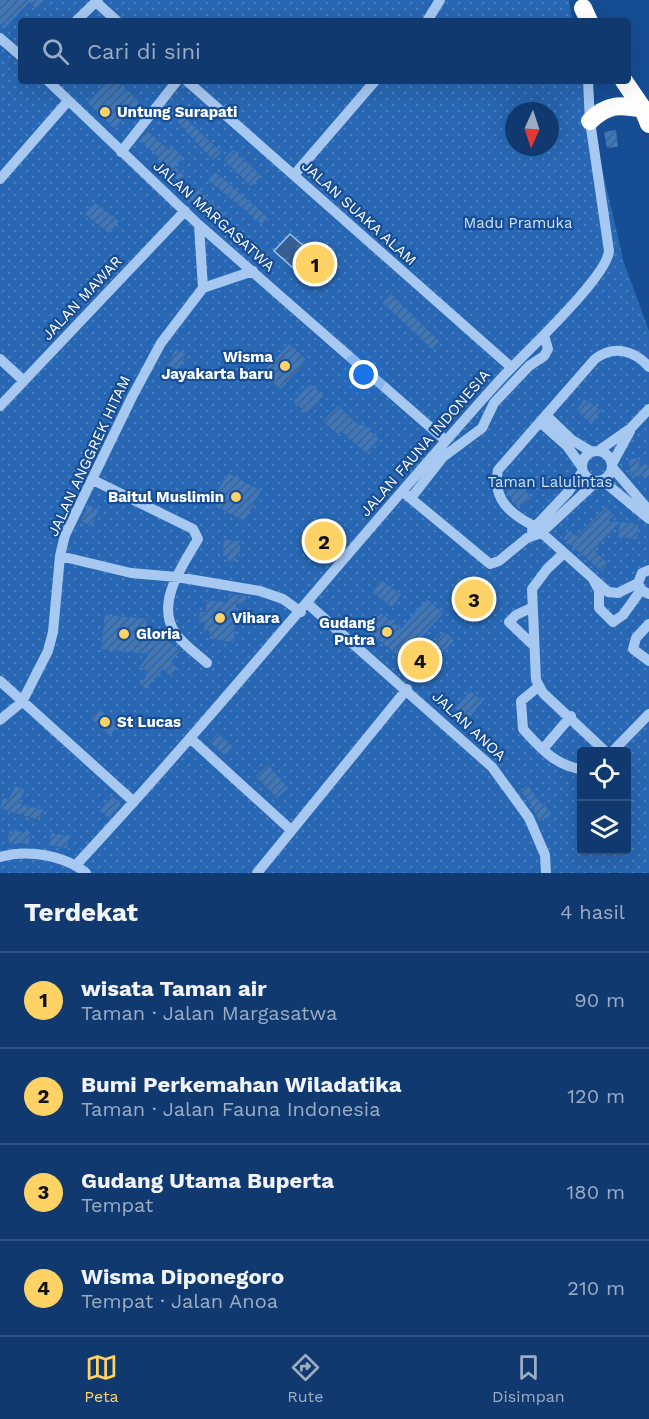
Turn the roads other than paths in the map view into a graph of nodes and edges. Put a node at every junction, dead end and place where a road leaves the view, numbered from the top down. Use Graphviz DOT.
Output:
graph roads {
  1 [pos="440,0"];
  2 [pos="97,1"];
  3 [pos="79,18"];
  4 [pos="114,18"];
  5 [pos="429,18"];
  6 [pos="0,38"];
  7 [pos="18,53"];
  8 [pos="51,84"];
  9 [pos="175,84"];
  10 [pos="190,84"];
  11 [pos="372,84"];
  12 [pos="588,84"];
  13 [pos="626,84"];
  14 [pos="68,101"];
  15 [pos="646,116"];
  16 [pos="590,121"];
  17 [pos="121,152"];
  18 [pos="294,175"];
  19 [pos="0,179"];
  20 [pos="185,211"];
  21 [pos="199,225"];
  22 [pos="253,271"];
  23 [pos="203,288"];
  24 [pos="544,335"];
  25 [pos="0,359"];
  26 [pos="511,367"];
  27 [pos="649,367"];
  28 [pos="24,381"];
  29 [pos="0,406"];
  30 [pos="649,409"];
  31 [pos="543,418"];
  32 [pos="631,428"];
  33 [pos="445,440"];
  34 [pos="595,451"];
  35 [pos="612,465"];
  36 [pos="582,469"];
  37 [pos="93,480"];
  38 [pos="599,480"];
  39 [pos="407,495"];
  40 [pos="649,510"];
  41 [pos="649,519"];
  42 [pos="538,530"];
  43 [pos="563,554"];
  44 [pos="60,556"];
  45 [pos="648,569"];
  46 [pos="177,577"];
  47 [pos="593,580"];
  48 [pos="643,589"];
  49 [pos="304,608"];
  50 [pos="531,609"];
  51 [pos="649,624"];
  52 [pos="533,645"];
  53 [pos="649,661"];
  54 [pos="207,663"];
  55 [pos="0,681"];
  56 [pos="538,687"];
  57 [pos="406,689"];
  58 [pos="22,702"];
  59 [pos="649,714"];
  60 [pos="571,716"];
  61 [pos="0,720"];
  62 [pos="191,739"];
  63 [pos="601,747"];
  64 [pos="617,747"];
  65 [pos="543,749"];
  66 [pos="577,768"];
  67 [pos="135,802"];
  68 [pos="291,830"];
  69 [pos="0,857"];
  70 [pos="76,865"];
  71 [pos="86,873"];
  72 [pos="257,873"];
  73 [pos="546,873"];
  1 -- 5 [label="street"];
  2 -- 3 [label="street"];
  2 -- 4 [label="street"];
  6 -- 7 [label="street"];
  8 -- 14 [label="street, JALAN MARGASATWA"];
  9 -- 17 [label="street"];
  10 -- 18 [label="street, JALAN SUAKA ALAM"];
  11 -- 18 [label="street"];
  12 -- 16 [label="street, JALAN FAUNA INDONESIA"];
  13 -- 15 [label="highway"];
  14 -- 17 [label="street, JALAN MARGASATWA"];
  14 -- 19 [label="street"];
  15 -- 16 [label="highway"];
  16 -- 24 [label="street, JALAN FAUNA INDONESIA"];
  17 -- 20 [label="street, JALAN MARGASATWA"];
  18 -- 26 [label="street, JALAN SUAKA ALAM"];
  20 -- 21 [label="street, JALAN MARGASATWA"];
  20 -- 28 [label="street, JALAN MAWAR"];
  21 -- 22 [label="street, JALAN MARGASATWA"];
  21 -- 23 [label="street"];
  22 -- 23 [label="street"];
  22 -- 33 [label="street, JALAN MARGASATWA"];
  23 -- 37 [label="street, JALAN ANGGREK HITAM"];
  24 -- 26 [label="street, JALAN FAUNA INDONESIA"];
  24 -- 39 [label="street"];
  25 -- 28 [label="street"];
  26 -- 33 [label="street, JALAN FAUNA INDONESIA"];
  27 -- 31 [label="street"];
  28 -- 29 [label="street, JALAN MAWAR"];
  30 -- 32 [label="street"];
  31 -- 34 [label="street"];
  31 -- 36 [label="street"];
  31 -- 42 [label="street"];
  32 -- 34 [label="street"];
  32 -- 35 [label="street"];
  33 -- 39 [label="street, JALAN FAUNA INDONESIA"];
  34 -- 35 [label="street"];
  34 -- 36 [label="street"];
  35 -- 38 [label="street"];
  35 -- 40 [label="street"];
  36 -- 38 [label="street"];
  36 -- 42 [label="street"];
  37 -- 44 [label="street, JALAN ANGGREK HITAM"];
  37 -- 46 [label="street"];
  38 -- 41 [label="street"];
  38 -- 42 [label="street"];
  39 -- 42 [label="street"];
  39 -- 49 [label="street, JALAN FAUNA INDONESIA"];
  42 -- 43 [label="street"];
  43 -- 47 [label="street"];
  43 -- 50 [label="street"];
  44 -- 46 [label="street, JALAN ANOA"];
  44 -- 58 [label="street, JALAN ANGGREK HITAM"];
  45 -- 48 [label="street"];
  46 -- 49 [label="street, JALAN ANOA"];
  46 -- 54 [label="street"];
  47 -- 48 [label="street"];
  47 -- 48 [label="street"];
  49 -- 57 [label="street, JALAN ANOA"];
  49 -- 62 [label="street, JALAN FAUNA INDONESIA"];
  50 -- 52 [label="street"];
  50 -- 52 [label="street"];
  51 -- 53 [label="street"];
  52 -- 56 [label="street"];
  55 -- 58 [label="street"];
  56 -- 60 [label="street"];
  56 -- 65 [label="street"];
  57 -- 68 [label="street"];
  57 -- 73 [label="street, JALAN ANOA"];
  58 -- 61 [label="street"];
  58 -- 67 [label="street"];
  59 -- 64 [label="street"];
  60 -- 63 [label="street"];
  60 -- 65 [label="street"];
  62 -- 67 [label="street, JALAN FAUNA INDONESIA"];
  62 -- 68 [label="street"];
  65 -- 66 [label="street"];
  67 -- 70 [label="street, JALAN FAUNA INDONESIA"];
  68 -- 72 [label="street"];
  69 -- 70 [label="street"];
  70 -- 71 [label="street"];
}
